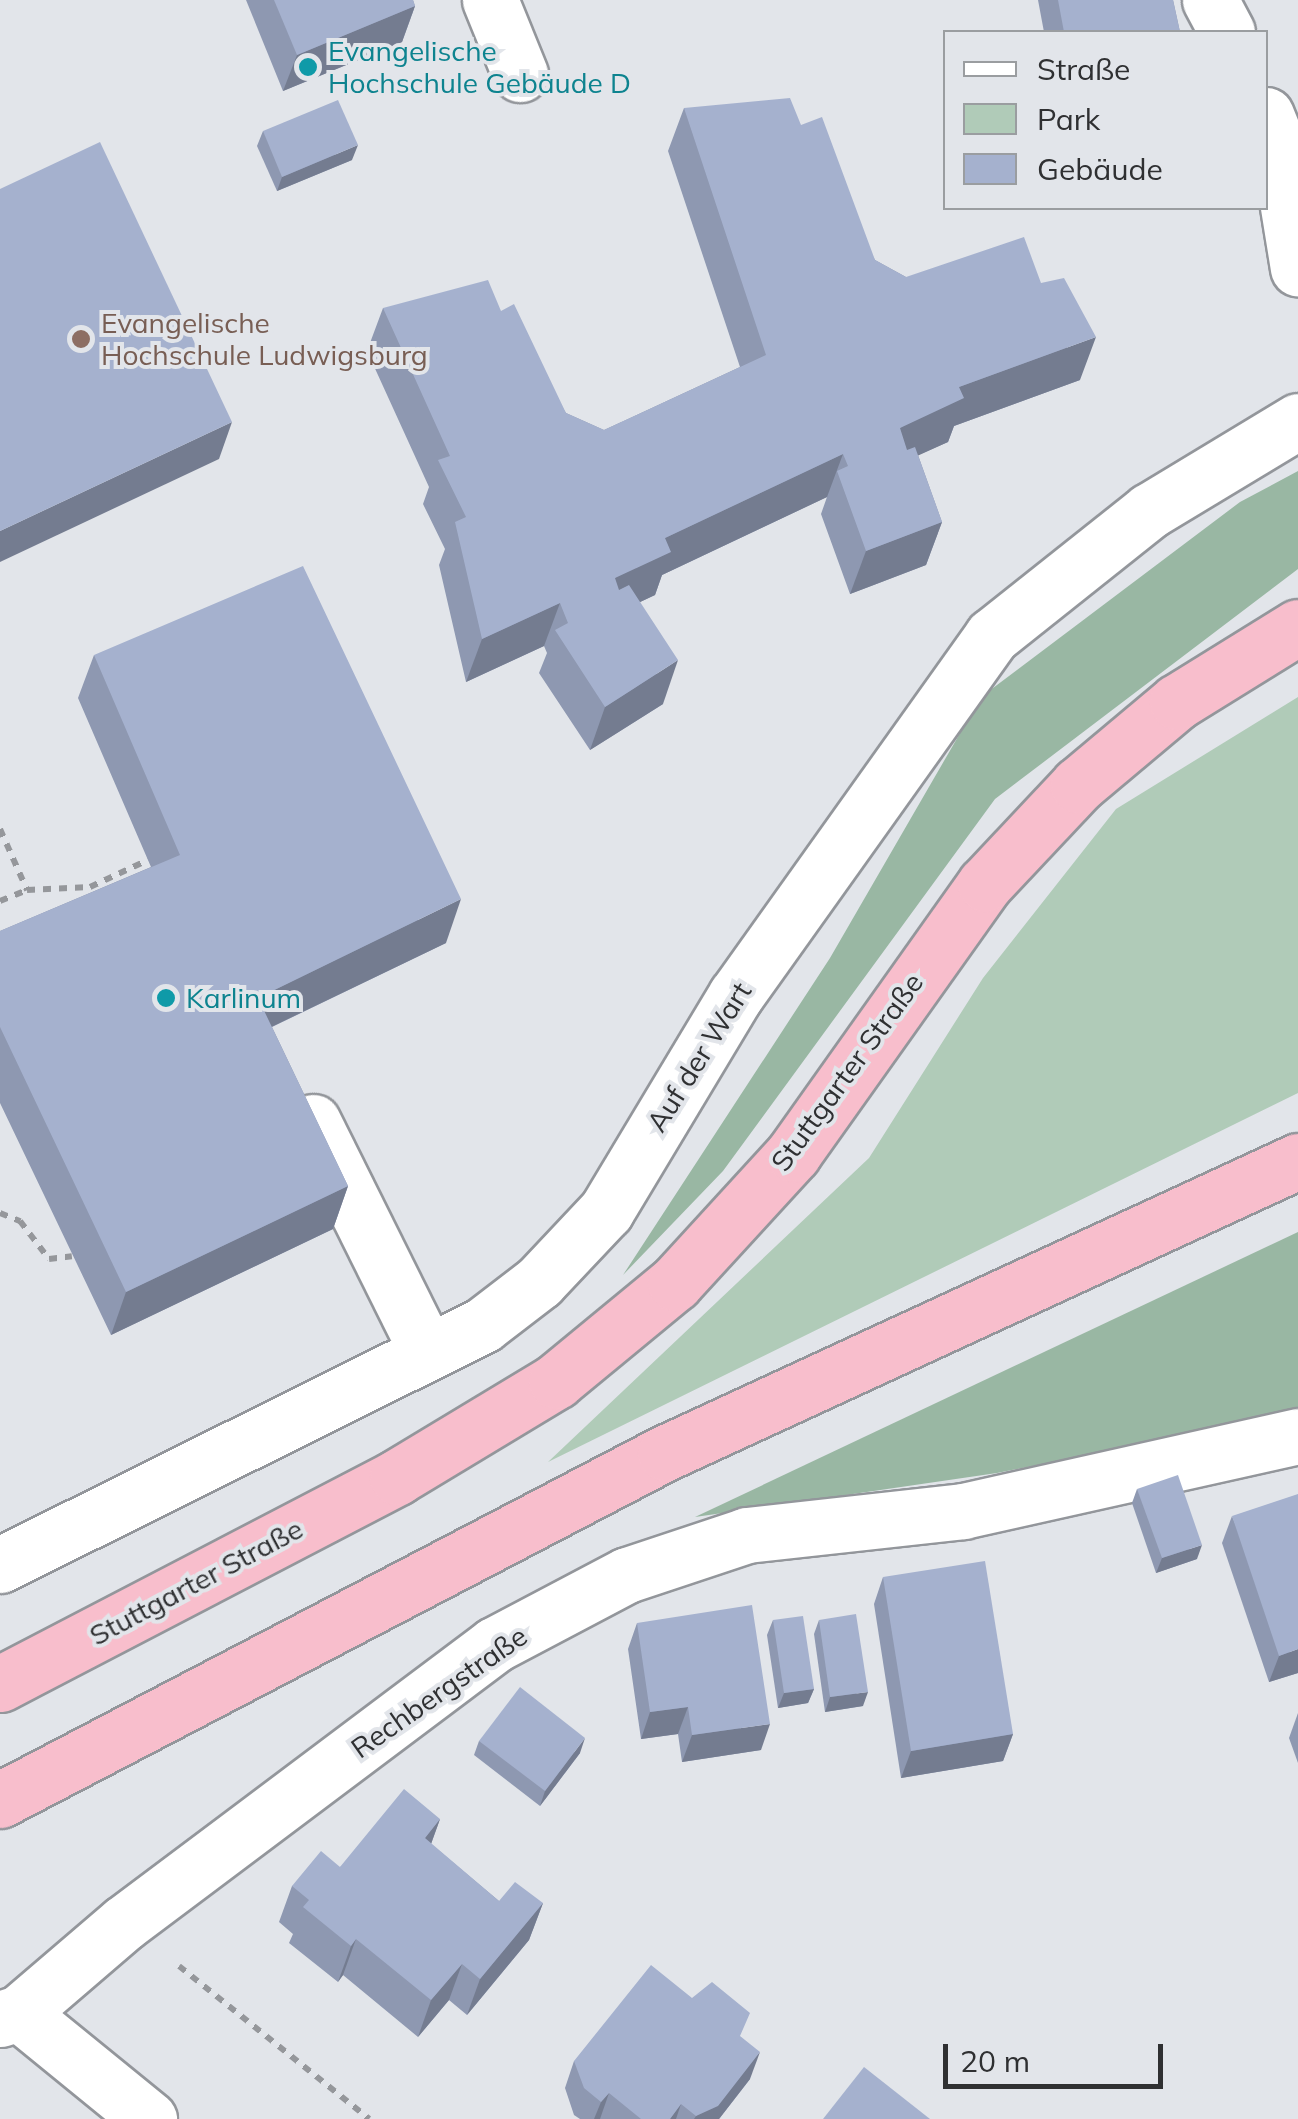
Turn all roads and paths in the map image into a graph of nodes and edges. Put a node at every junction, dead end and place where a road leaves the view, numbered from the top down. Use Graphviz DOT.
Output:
graph roads {
  1 [pos="490,0"];
  2 [pos="1210,0"];
  3 [pos="1226,30"];
  4 [pos="520,74"];
  5 [pos="1268,121"];
  6 [pos="1298,268"];
  7 [pos="1298,421"];
  8 [pos="1298,627"];
  9 [pos="0,829"];
  10 [pos="148,860"];
  11 [pos="27,890"];
  12 [pos="0,901"];
  13 [pos="293,1080"];
  14 [pos="1298,1160"];
  15 [pos="0,1214"];
  16 [pos="72,1256"];
  17 [pos="427,1352"];
  18 [pos="1298,1436"];
  19 [pos="0,1564"];
  20 [pos="0,1684"];
  21 [pos="0,1800"];
  22 [pos="124,1922"];
  23 [pos="10,2016"];
  24 [pos="149,2119"];
  25 [pos="369,2119"];
  1 -- 4 [label="street"];
  2 -- 3 [label="street"];
  5 -- 6 [label="street"];
  7 -- 17 [label="street, Auf der Wart"];
  8 -- 20 [label="highway, Stuttgarter Straße"];
  9 -- 11 [label="path"];
  10 -- 11 [label="path"];
  11 -- 12 [label="path"];
  13 -- 17 [label="street"];
  14 -- 21 [label="highway"];
  15 -- 16 [label="path"];
  17 -- 19 [label="street, Auf der Wart"];
  18 -- 22 [label="street, Rechbergstraße"];
  22 -- 23 [label="street, Rechbergstraße"];
  22 -- 25 [label="path"];
  23 -- 24 [label="street"];
}
